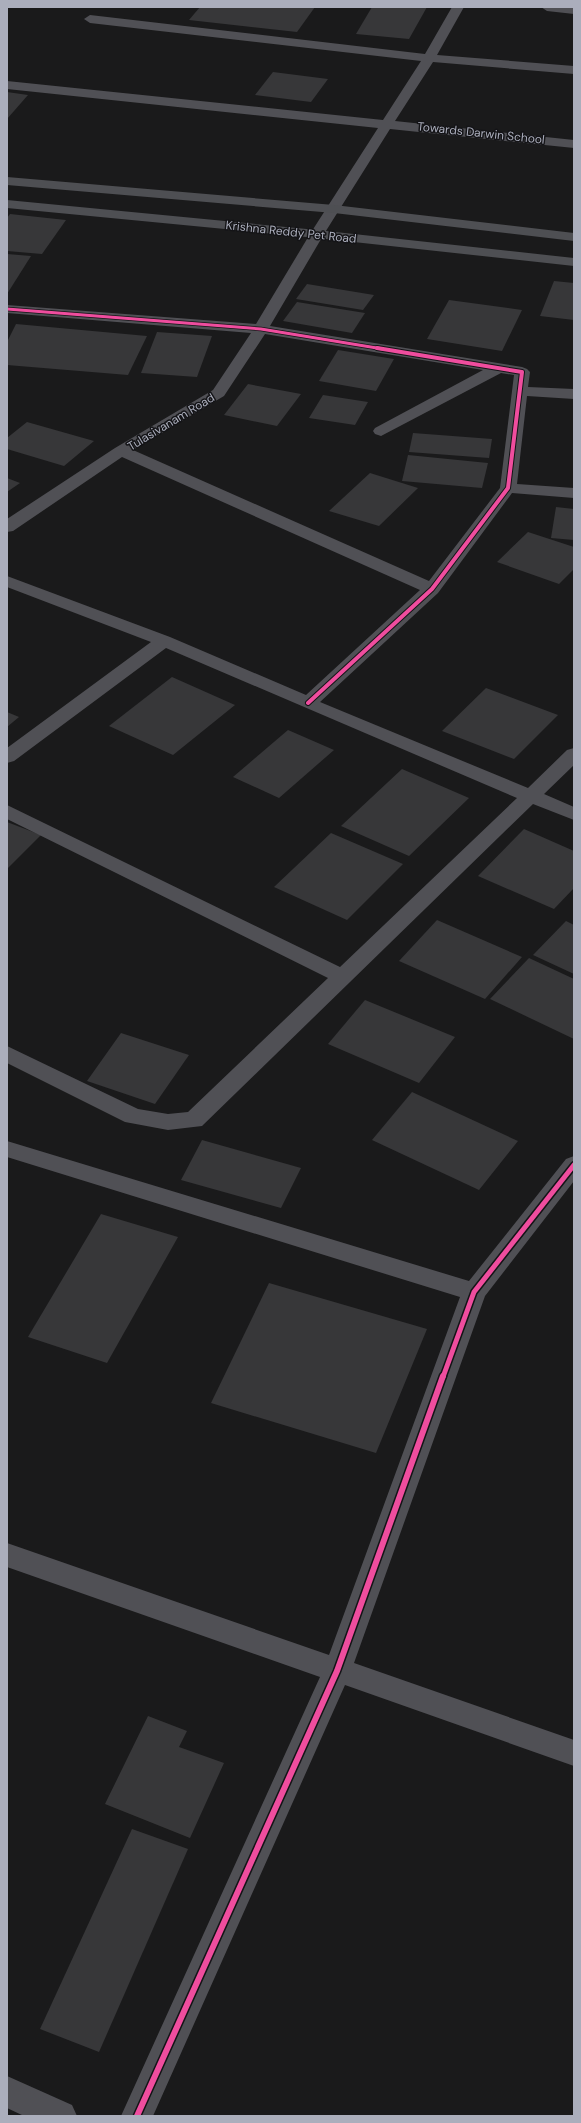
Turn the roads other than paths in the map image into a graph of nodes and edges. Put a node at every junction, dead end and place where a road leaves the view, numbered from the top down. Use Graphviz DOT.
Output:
graph roads {
  1 [pos="458,7"];
  2 [pos="547,7"];
  3 [pos="574,10"];
  4 [pos="90,19"];
  5 [pos="429,58"];
  6 [pos="574,70"];
  7 [pos="7,85"];
  8 [pos="387,123"];
  9 [pos="574,144"];
  10 [pos="7,181"];
  11 [pos="7,204"];
  12 [pos="334,209"];
  13 [pos="317,234"];
  14 [pos="574,237"];
  15 [pos="574,262"];
  16 [pos="9,312"];
  17 [pos="261,330"];
  18 [pos="497,368"];
  19 [pos="520,391"];
  20 [pos="574,394"];
  21 [pos="381,431"];
  22 [pos="121,451"];
  23 [pos="508,488"];
  24 [pos="574,493"];
  25 [pos="7,527"];
  26 [pos="7,581"];
  27 [pos="432,589"];
  28 [pos="164,641"];
  29 [pos="308,704"];
  30 [pos="574,754"];
  31 [pos="7,757"];
  32 [pos="531,797"];
  33 [pos="7,811"];
  34 [pos="574,814"];
  35 [pos="343,977"];
  36 [pos="7,1054"];
  37 [pos="7,1149"];
  38 [pos="574,1165"];
  39 [pos="474,1292"];
  40 [pos="7,1555"];
  41 [pos="337,1671"];
  42 [pos="574,1753"];
  43 [pos="7,2092"];
  44 [pos="61,2116"];
  45 [pos="137,2116"];
  1 -- 5 [label="street, Tulasivanam Road"];
  2 -- 3 [label="street"];
  4 -- 5 [label="street"];
  5 -- 6 [label="street"];
  5 -- 8 [label="street, Tulasivanam Road"];
  7 -- 8 [label="street, Towards Darwin School"];
  8 -- 9 [label="street, Towards Darwin School"];
  8 -- 12 [label="street, Tulasivanam Road"];
  10 -- 12 [label="main road, Krishna Reddy Pet Road"];
  11 -- 13 [label="main road, Krishna Reddy Pet Road"];
  12 -- 13 [label="street, Tulasivanam Road"];
  12 -- 14 [label="main road, Krishna Reddy Pet Road"];
  13 -- 15 [label="main road, Krishna Reddy Pet Road"];
  13 -- 17 [label="street, Tulasivanam Road"];
  16 -- 17 [label="street"];
  17 -- 18 [label="street"];
  17 -- 22 [label="street, Tulasivanam Road"];
  18 -- 19 [label="street"];
  18 -- 21 [label="street"];
  19 -- 20 [label="street"];
  19 -- 23 [label="street"];
  22 -- 25 [label="street, Tulasivanam Road"];
  22 -- 27 [label="street"];
  23 -- 24 [label="street"];
  23 -- 27 [label="street"];
  26 -- 28 [label="street"];
  27 -- 29 [label="street"];
  28 -- 29 [label="street"];
  28 -- 31 [label="street"];
  29 -- 32 [label="street"];
  30 -- 32 [label="street"];
  32 -- 34 [label="street"];
  32 -- 35 [label="street"];
  33 -- 35 [label="street"];
  35 -- 36 [label="street"];
  37 -- 39 [label="street"];
  38 -- 39 [label="street"];
  39 -- 41 [label="street"];
  40 -- 41 [label="street"];
  41 -- 42 [label="street"];
  41 -- 45 [label="street"];
  43 -- 44 [label="street"];
}
